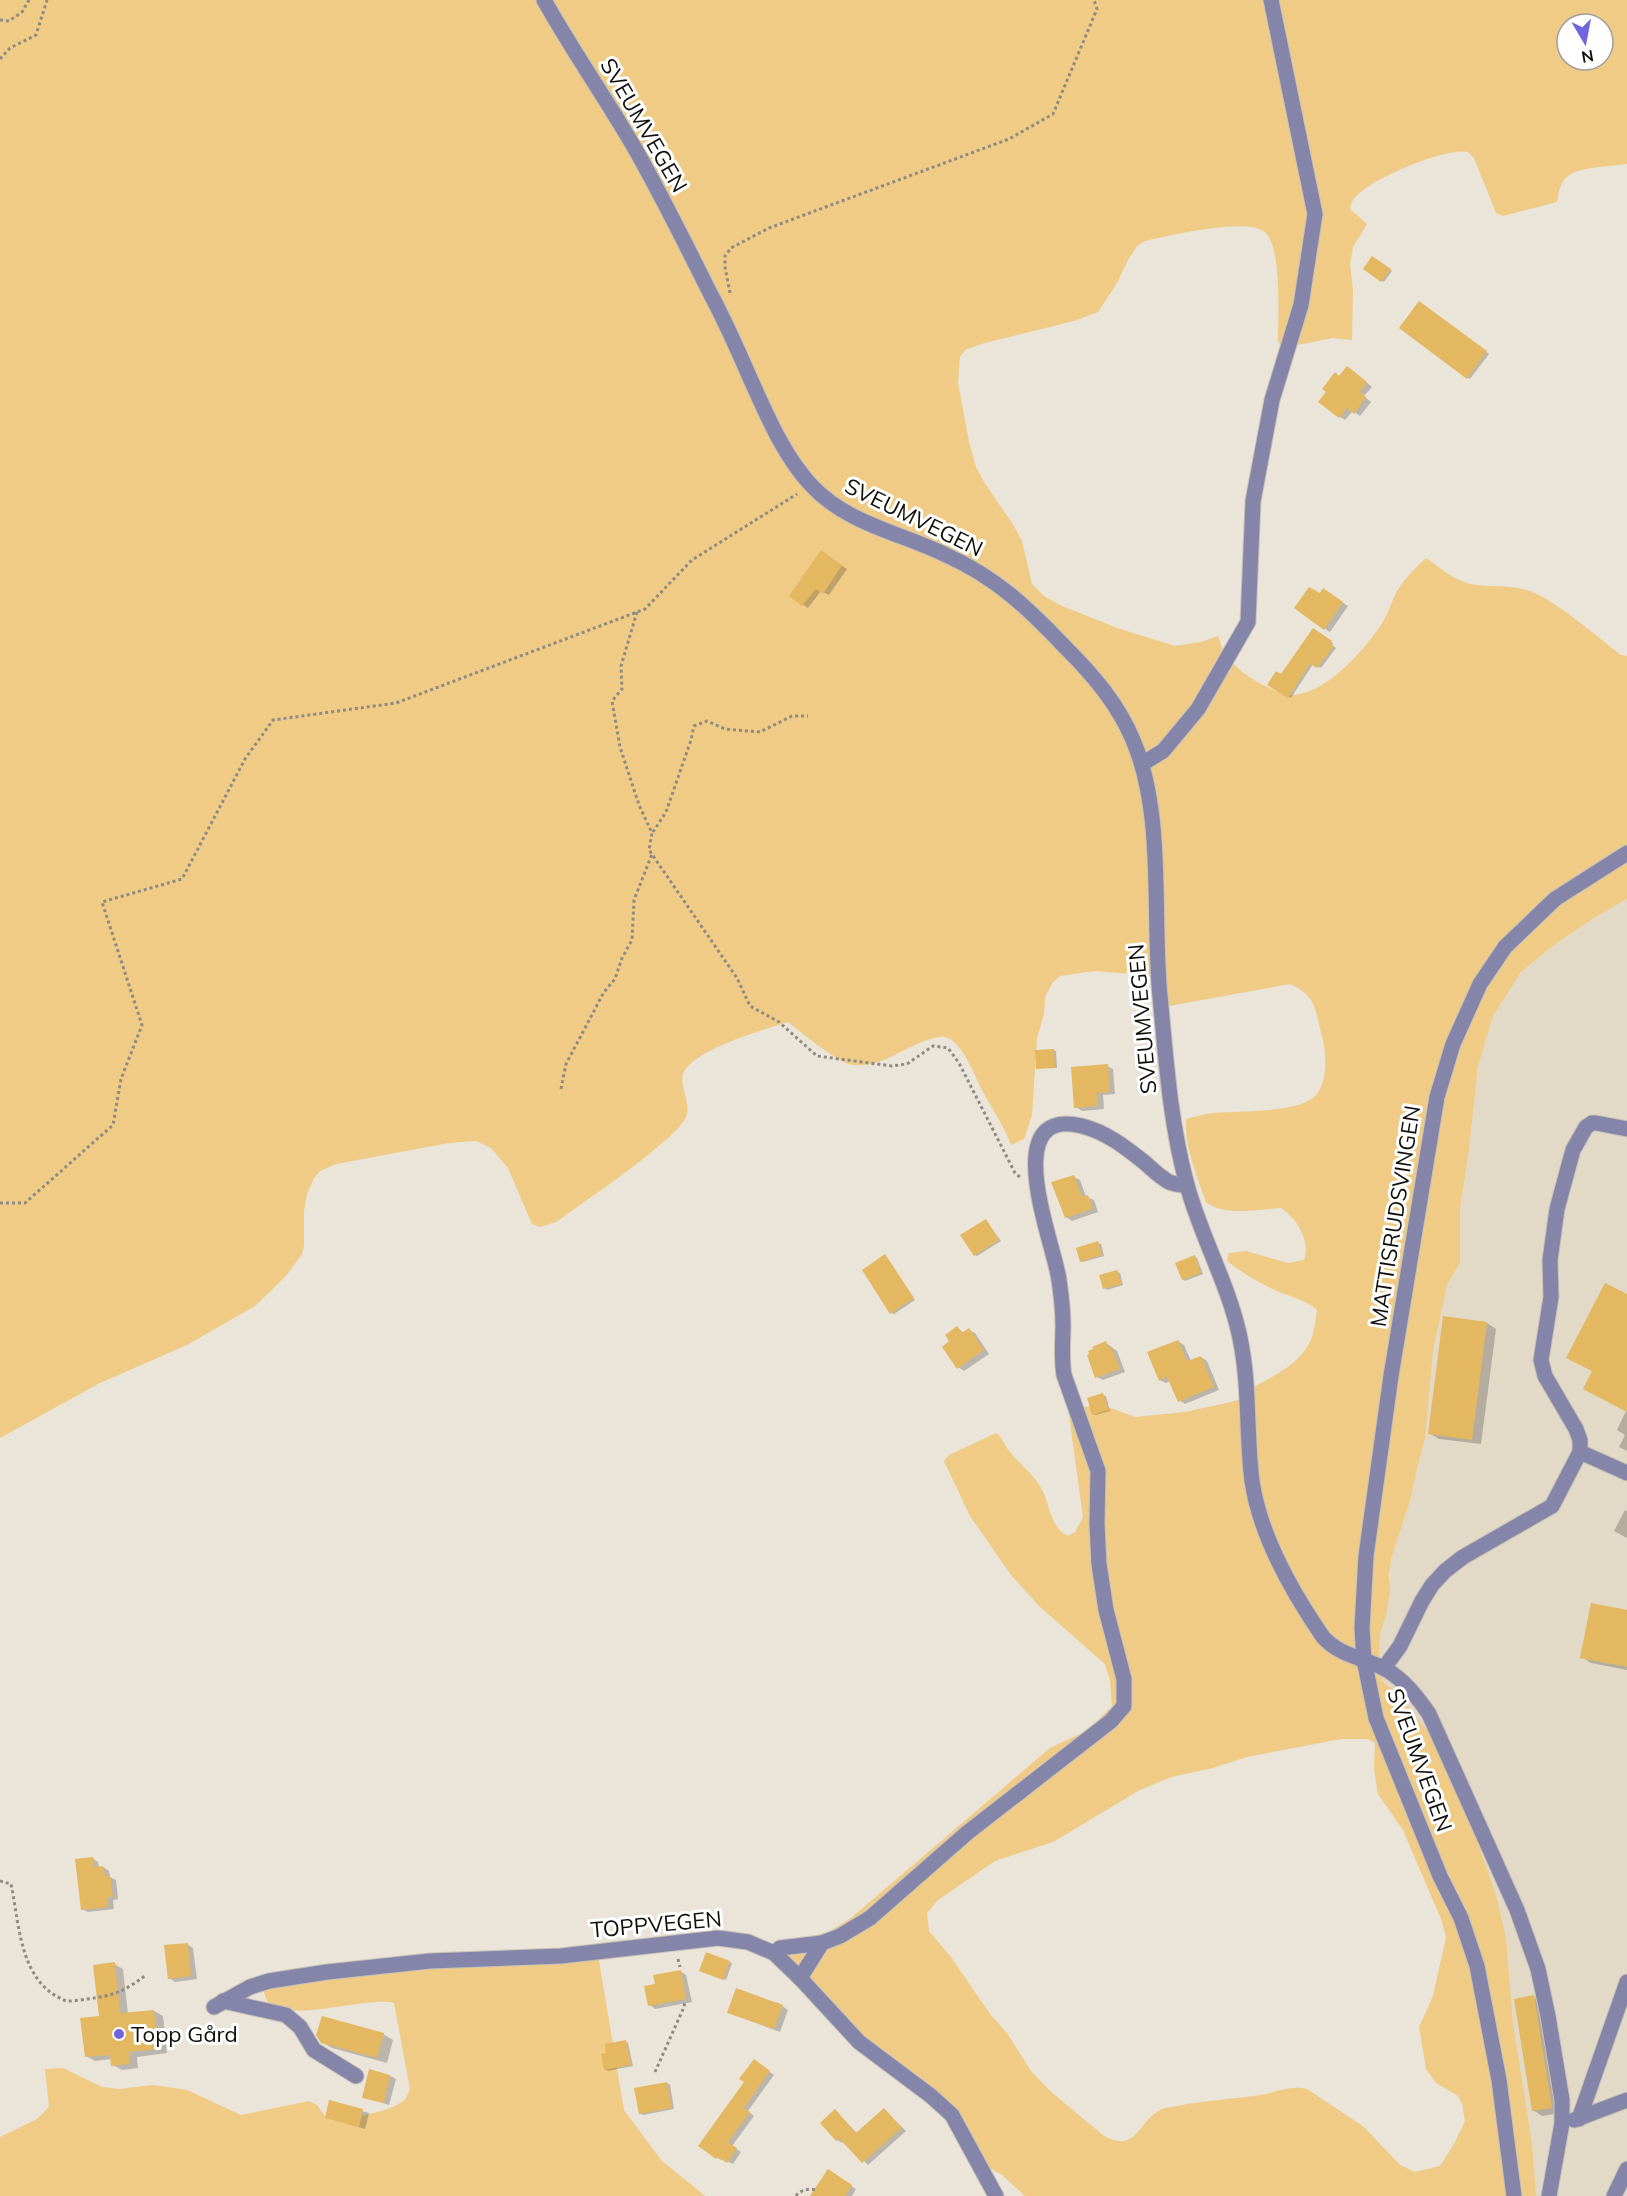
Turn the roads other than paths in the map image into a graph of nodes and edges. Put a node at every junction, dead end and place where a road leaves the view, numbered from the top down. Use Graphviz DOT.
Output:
graph roads {
  1 [pos="544,0"];
  2 [pos="1270,0"];
  3 [pos="1142,764"];
  4 [pos="1627,853"];
  5 [pos="1627,1129"];
  6 [pos="1187,1185"];
  7 [pos="1580,1452"];
  8 [pos="1627,1473"];
  9 [pos="1364,1660"];
  10 [pos="1384,1668"];
  11 [pos="822,1943"];
  12 [pos="774,1953"];
  13 [pos="800,1978"];
  14 [pos="1627,1982"];
  15 [pos="356,2076"];
  16 [pos="1627,2100"];
  17 [pos="1579,2119"];
  18 [pos="1562,2123"];
  19 [pos="1627,2169"];
  20 [pos="996,2196"];
  21 [pos="1514,2196"];
  22 [pos="1549,2196"];
  23 [pos="1614,2196"];
  1 -- 3 [label="street, SVEUMVEGEN"];
  2 -- 3 [label="street"];
  3 -- 6 [label="street, SVEUMVEGEN"];
  4 -- 9 [label="street, MATTISRUDSVINGEN"];
  5 -- 7 [label="street"];
  6 -- 9 [label="street, SVEUMVEGEN"];
  6 -- 11 [label="street"];
  7 -- 8 [label="street"];
  7 -- 10 [label="street"];
  9 -- 10 [label="street"];
  9 -- 21 [label="street, SVEUMVEGEN"];
  10 -- 18 [label="street"];
  11 -- 12 [label="street"];
  11 -- 13 [label="street"];
  12 -- 13 [label="street, TOPPVEGEN"];
  12 -- 15 [label="street, TOPPVEGEN"];
  13 -- 20 [label="street, TOPPVEGEN"];
  14 -- 17 [label="street"];
  16 -- 17 [label="street"];
  17 -- 18 [label="street"];
  18 -- 22 [label="street"];
  19 -- 23 [label="street"];
}
